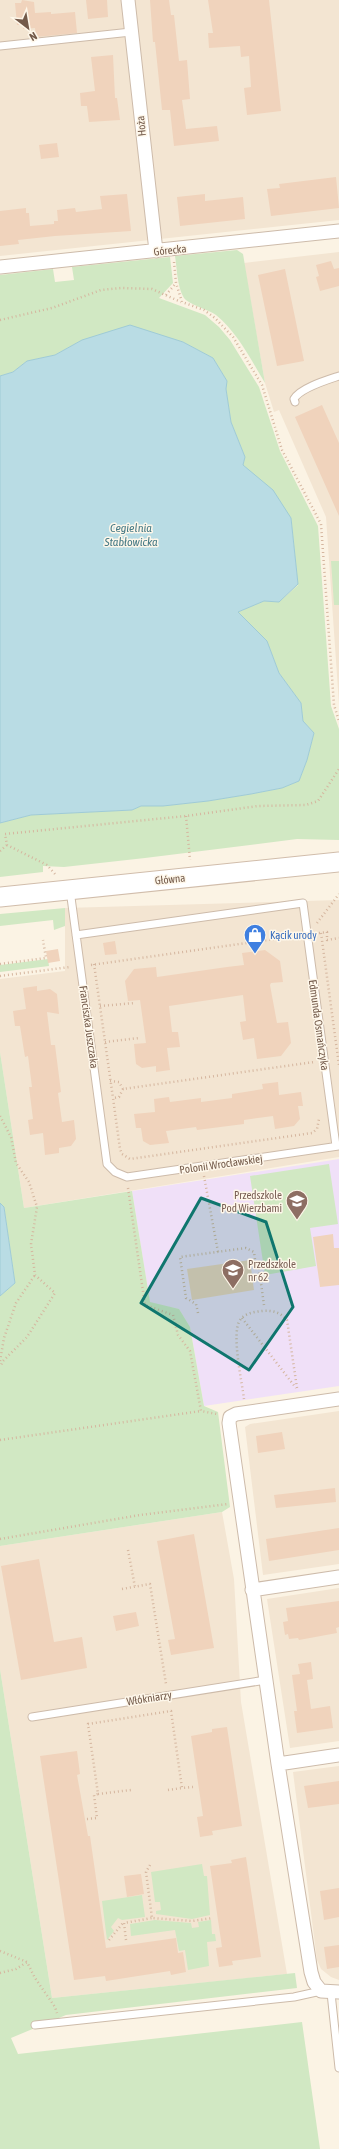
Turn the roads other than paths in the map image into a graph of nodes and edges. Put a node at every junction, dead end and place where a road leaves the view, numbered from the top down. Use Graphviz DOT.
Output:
graph roads {
  1 [pos="128,0"];
  2 [pos="131,32"];
  3 [pos="0,46"];
  4 [pos="339,231"];
  5 [pos="156,251"];
  6 [pos="0,268"];
  7 [pos="339,376"];
  8 [pos="295,402"];
  9 [pos="339,862"];
  10 [pos="63,884"];
  11 [pos="0,897"];
  12 [pos="76,935"];
  13 [pos="337,1146"];
  14 [pos="127,1177"];
  15 [pos="339,1399"];
  16 [pos="339,1577"];
  17 [pos="252,1590"];
  18 [pos="266,1680"];
  19 [pos="32,1717"];
  20 [pos="339,1755"];
  21 [pos="278,1764"];
  22 [pos="330,1992"];
  23 [pos="35,2025"];
  24 [pos="339,2068"];
  1 -- 2 [label="street, Hoża"];
  2 -- 3 [label="lane"];
  2 -- 5 [label="street, Hoża"];
  4 -- 5 [label="street, Górecka"];
  5 -- 6 [label="street, Górecka"];
  7 -- 8 [label="lane"];
  9 -- 10 [label="street, Główna"];
  10 -- 11 [label="street, Główna"];
  10 -- 12 [label="lane, Franciszka Juszczaka"];
  12 -- 13 [label="lane, Edmunda Osmańczyka"];
  12 -- 14 [label="lane, Franciszka Juszczaka"];
  13 -- 14 [label="lane, Polonii Wrocławskiej"];
  15 -- 17 [label="street"];
  16 -- 17 [label="street"];
  17 -- 18 [label="street"];
  18 -- 19 [label="lane, Włókniarzy"];
  18 -- 21 [label="street"];
  20 -- 21 [label="street"];
  21 -- 22 [label="street"];
  22 -- 23 [label="lane"];
  22 -- 24 [label="lane"];
}
